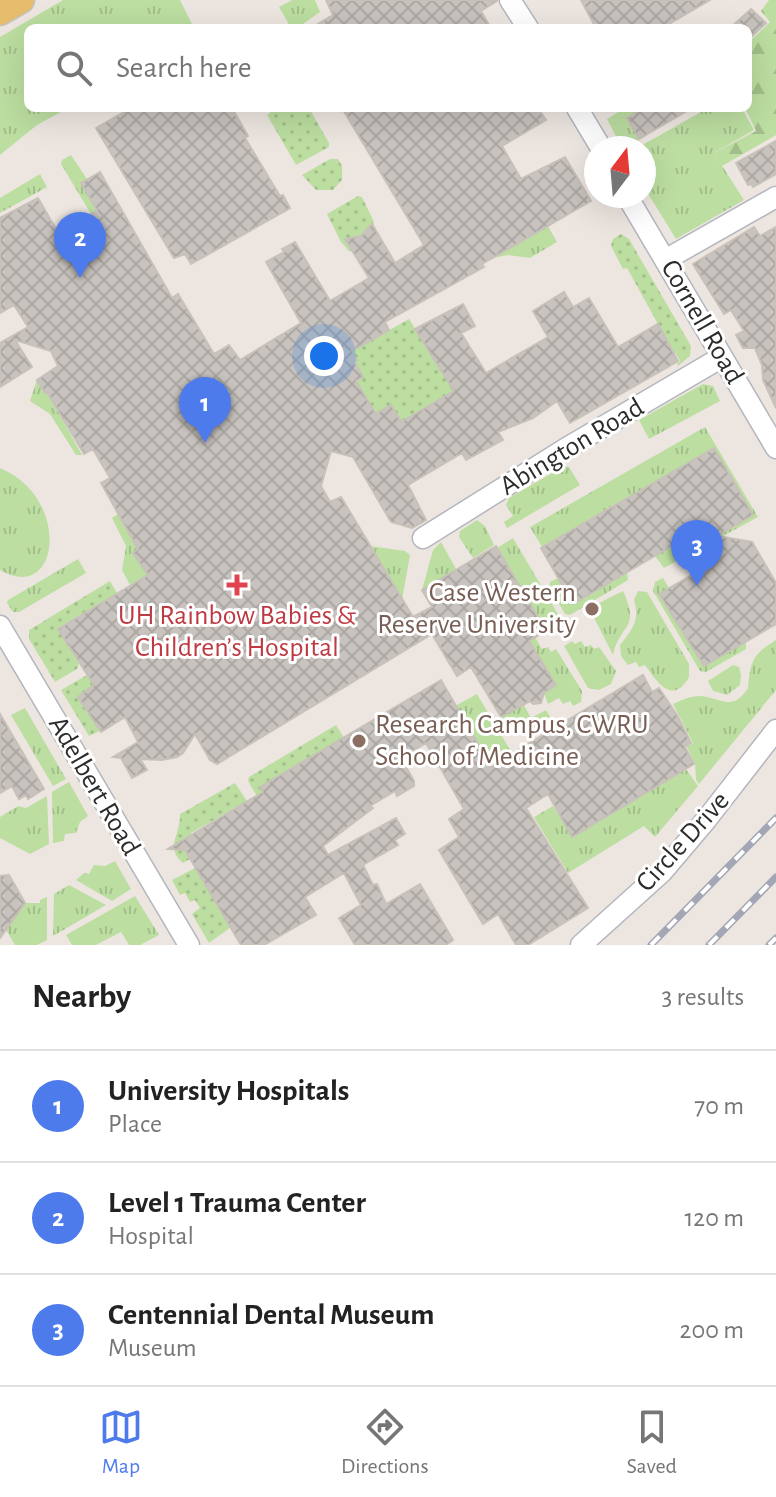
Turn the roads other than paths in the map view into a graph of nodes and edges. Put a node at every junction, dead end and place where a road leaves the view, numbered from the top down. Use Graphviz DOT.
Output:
graph roads {
  1 [pos="21,0"];
  2 [pos="510,0"];
  3 [pos="0,12"];
  4 [pos="525,24"];
  5 [pos="579,112"];
  6 [pos="594,136"];
  7 [pos="776,197"];
  8 [pos="634,208"];
  9 [pos="665,260"];
  10 [pos="722,357"];
  11 [pos="776,448"];
  12 [pos="423,538"];
  13 [pos="0,626"];
  14 [pos="776,730"];
  15 [pos="189,945"];
  16 [pos="581,945"];
  1 -- 3 [label="main road"];
  2 -- 4 [label="street"];
  5 -- 6 [label="street"];
  7 -- 9 [label="street"];
  8 -- 9 [label="street, Cornell Road"];
  9 -- 10 [label="street, Cornell Road"];
  10 -- 11 [label="street, Cornell Road"];
  10 -- 12 [label="street, Abington Road"];
  13 -- 15 [label="street, Adelbert Road"];
  14 -- 16 [label="street, Circle Drive"];
}
